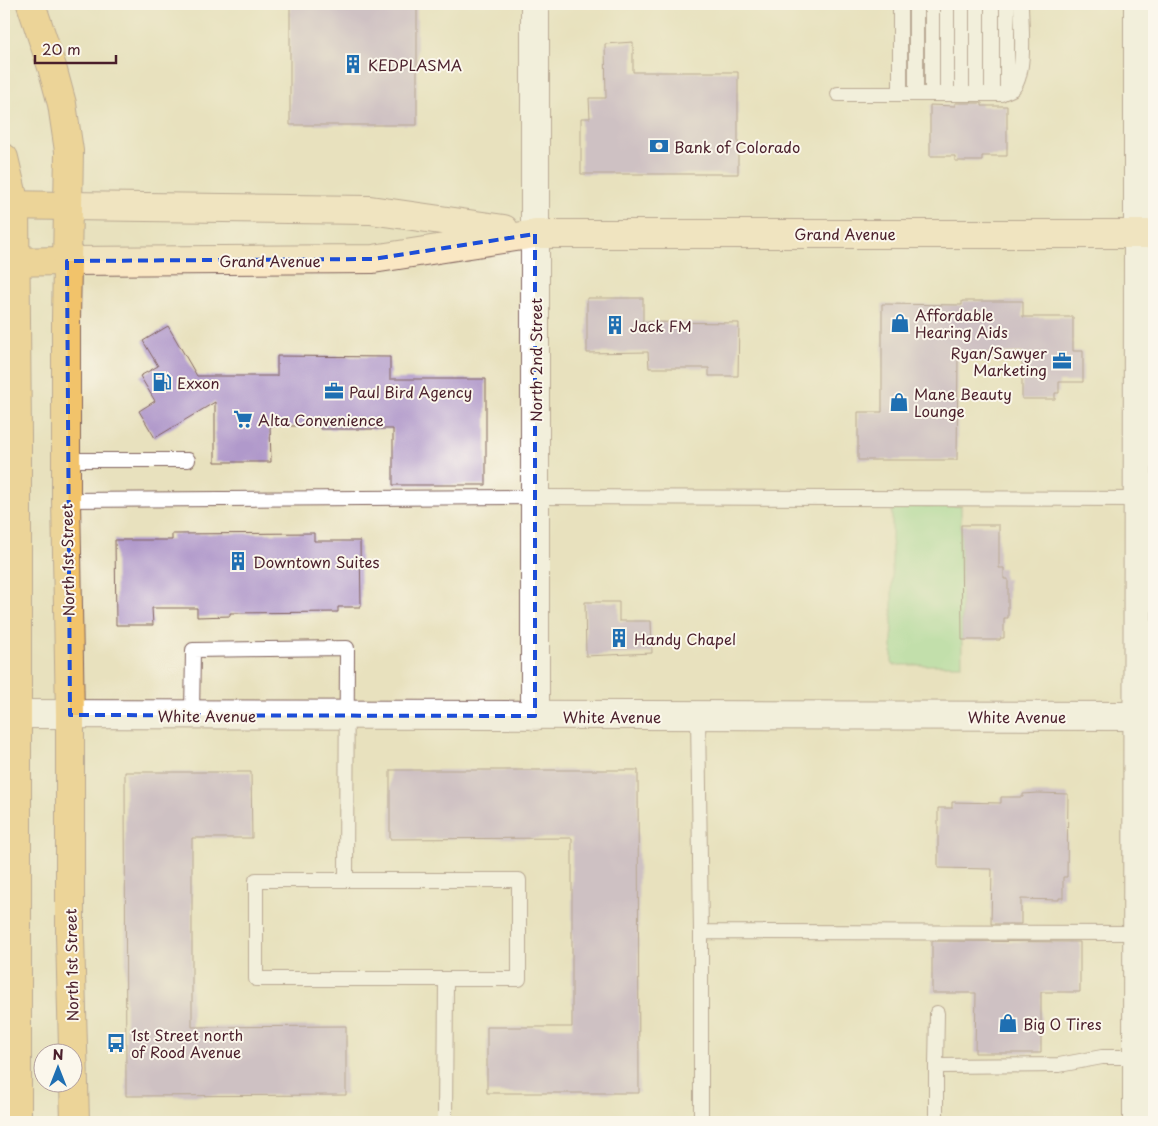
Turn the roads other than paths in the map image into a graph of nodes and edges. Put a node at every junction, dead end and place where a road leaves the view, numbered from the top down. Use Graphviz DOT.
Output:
graph roads {
  1 [pos="30,4"];
  2 [pos="535,4"];
  3 [pos="900,4"];
  4 [pos="916,4"];
  5 [pos="932,4"];
  6 [pos="947,4"];
  7 [pos="962,4"];
  8 [pos="977,4"];
  9 [pos="992,4"];
  10 [pos="1007,4"];
  11 [pos="1021,4"];
  12 [pos="1138,4"];
  13 [pos="1007,91"];
  14 [pos="838,94"];
  15 [pos="900,94"];
  16 [pos="916,94"];
  17 [pos="932,94"];
  18 [pos="947,94"];
  19 [pos="962,94"];
  20 [pos="977,94"];
  21 [pos="992,94"];
  22 [pos="4,158"];
  23 [pos="10,205"];
  24 [pos="68,206"];
  25 [pos="1146,233"];
  26 [pos="535,234"];
  27 [pos="67,261"];
  28 [pos="10,262"];
  29 [pos="4,403"];
  30 [pos="17,436"];
  31 [pos="66,460"];
  32 [pos="188,460"];
  33 [pos="535,497"];
  34 [pos="1138,498"];
  35 [pos="66,500"];
  36 [pos="10,714"];
  37 [pos="70,715"];
  38 [pos="192,715"];
  39 [pos="347,715"];
  40 [pos="535,716"];
  41 [pos="698,716"];
  42 [pos="1146,716"];
  43 [pos="346,880"];
  44 [pos="701,932"];
  45 [pos="1146,933"];
  46 [pos="446,979"];
  47 [pos="937,1012"];
  48 [pos="1137,1056"];
  49 [pos="936,1066"];
  50 [pos="17,1122"];
  51 [pos="75,1122"];
  52 [pos="445,1122"];
  53 [pos="701,1122"];
  54 [pos="936,1122"];
  55 [pos="1137,1122"];
  1 -- 24 [label="main road, North 1st Street"];
  2 -- 26 [label="street, North 2nd Street"];
  3 -- 15 [label="lane"];
  4 -- 16 [label="lane"];
  5 -- 17 [label="lane"];
  6 -- 18 [label="lane"];
  7 -- 19 [label="lane"];
  8 -- 20 [label="lane"];
  9 -- 21 [label="lane"];
  10 -- 13 [label="lane"];
  11 -- 13 [label="lane"];
  12 -- 25 [label="street"];
  13 -- 21 [label="lane"];
  14 -- 15 [label="lane"];
  15 -- 16 [label="lane"];
  16 -- 17 [label="lane"];
  17 -- 18 [label="lane"];
  18 -- 19 [label="lane"];
  19 -- 20 [label="lane"];
  20 -- 21 [label="lane"];
  22 -- 23 [label="main road"];
  23 -- 24 [label="main road"];
  23 -- 28 [label="main road"];
  24 -- 26 [label="main road, Grand Avenue"];
  24 -- 27 [label="main road, North 1st Street"];
  25 -- 26 [label="main road, Grand Avenue"];
  25 -- 34 [label="street"];
  26 -- 27 [label="main road, Grand Avenue"];
  26 -- 33 [label="street, North 2nd Street"];
  27 -- 28 [label="main road, Grand Avenue"];
  27 -- 31 [label="main road, North 1st Street"];
  28 -- 30 [label="main road"];
  29 -- 30 [label="main road"];
  30 -- 36 [label="main road"];
  31 -- 32 [label="lane"];
  31 -- 35 [label="main road, North 1st Street"];
  33 -- 34 [label="lane"];
  33 -- 35 [label="lane"];
  33 -- 40 [label="street, North 2nd Street"];
  34 -- 42 [label="street"];
  35 -- 37 [label="main road, North 1st Street"];
  36 -- 37 [label="street, White Avenue"];
  36 -- 50 [label="main road"];
  37 -- 38 [label="street, White Avenue"];
  37 -- 51 [label="main road, North 1st Street"];
  38 -- 39 [label="street, White Avenue"];
  38 -- 39 [label="lane"];
  39 -- 40 [label="street, White Avenue"];
  39 -- 43 [label="lane"];
  40 -- 41 [label="street, White Avenue"];
  41 -- 42 [label="street, White Avenue"];
  41 -- 44 [label="lane"];
  42 -- 45 [label="street"];
  43 -- 46 [label="lane"];
  43 -- 46 [label="lane"];
  44 -- 45 [label="lane"];
  44 -- 53 [label="lane"];
  45 -- 48 [label="street"];
  46 -- 52 [label="lane"];
  47 -- 49 [label="lane"];
  48 -- 49 [label="lane"];
  48 -- 55 [label="street"];
  49 -- 54 [label="lane"];
}
